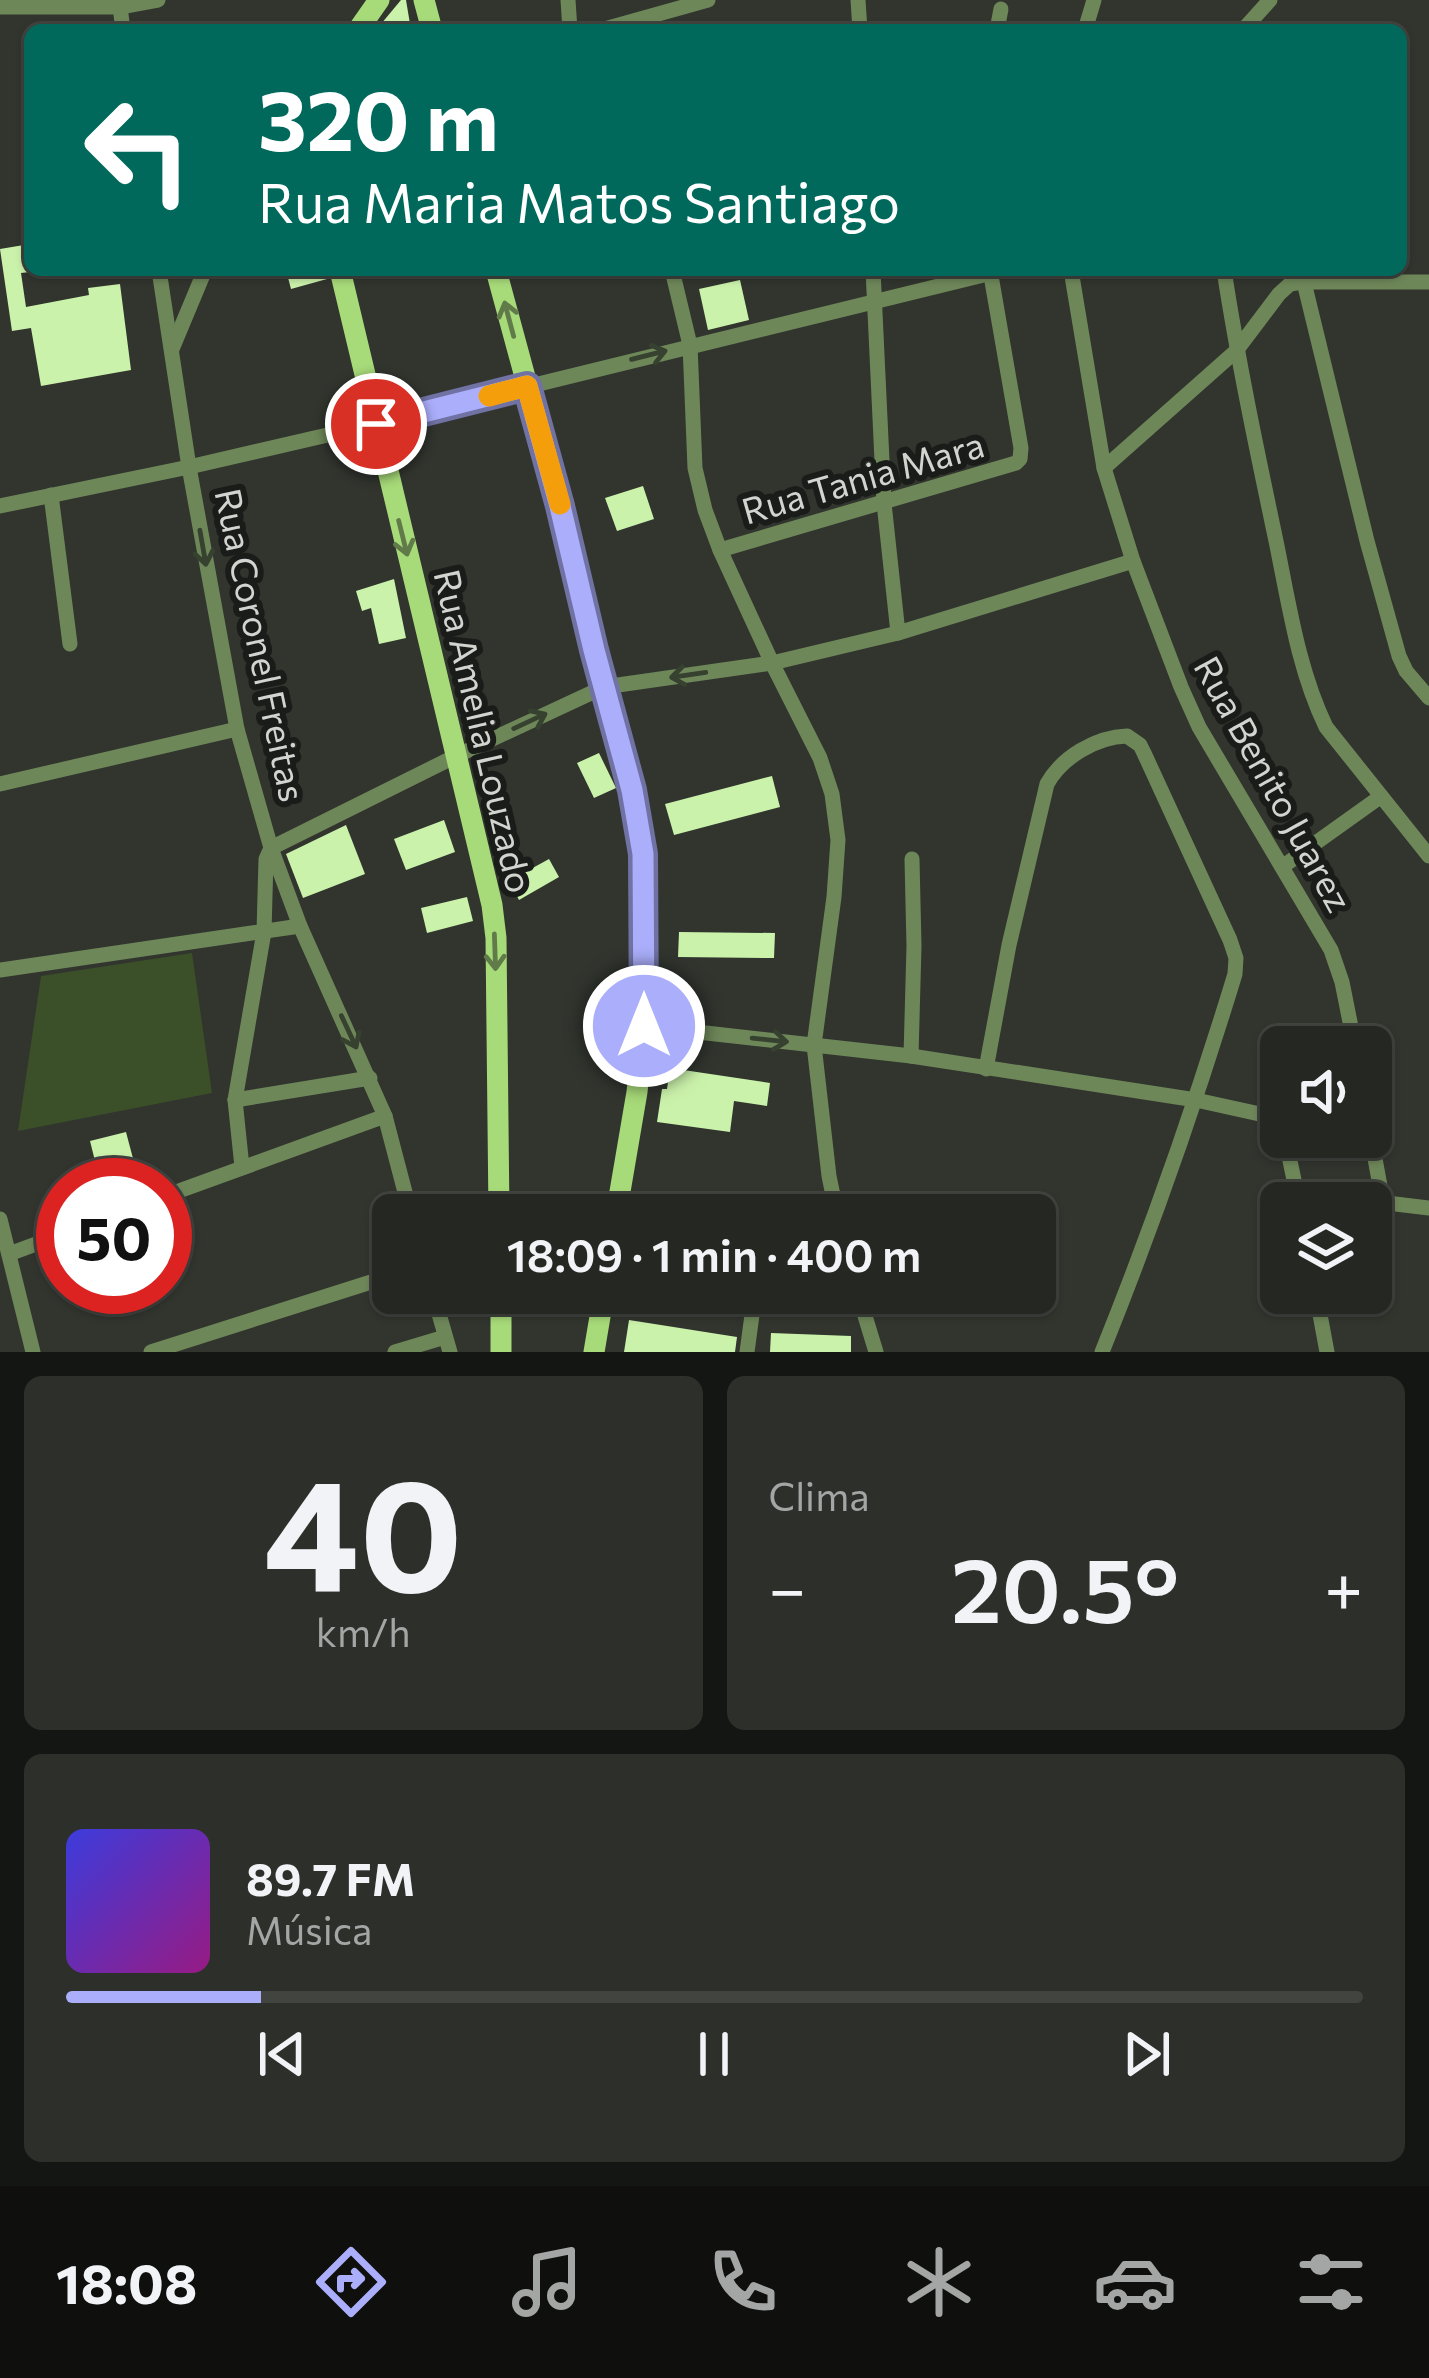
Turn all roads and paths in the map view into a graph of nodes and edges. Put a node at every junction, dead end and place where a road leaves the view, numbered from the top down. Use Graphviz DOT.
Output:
graph roads {
  1 [pos="158,0"];
  2 [pos="708,0"];
  3 [pos="1270,0"];
  4 [pos="0,7"];
  5 [pos="120,7"];
  6 [pos="1001,9"];
  7 [pos="122,24"];
  8 [pos="622,24"];
  9 [pos="998,24"];
  10 [pos="1249,24"];
  11 [pos="160,276"];
  12 [pos="203,276"];
  13 [pos="341,276"];
  14 [pos="498,276"];
  15 [pos="673,276"];
  16 [pos="873,276"];
  17 [pos="973,276"];
  18 [pos="995,276"];
  19 [pos="1072,276"];
  20 [pos="1225,276"];
  21 [pos="1302,276"];
  22 [pos="1429,282"];
  23 [pos="875,300"];
  24 [pos="689,345"];
  25 [pos="172,350"];
  26 [pos="1236,351"];
  27 [pos="527,386"];
  28 [pos="376,424"];
  29 [pos="189,467"];
  30 [pos="1104,468"];
  31 [pos="51,495"];
  32 [pos="884,503"];
  33 [pos="0,506"];
  34 [pos="720,550"];
  35 [pos="1132,561"];
  36 [pos="898,633"];
  37 [pos="70,644"];
  38 [pos="772,663"];
  39 [pos="604,687"];
  40 [pos="1429,698"];
  41 [pos="237,729"];
  42 [pos="456,755"];
  43 [pos="0,784"];
  44 [pos="1380,797"];
  45 [pos="271,848"];
  46 [pos="1429,856"];
  47 [pos="912,859"];
  48 [pos="1282,867"];
  49 [pos="300,926"];
  50 [pos="264,932"];
  51 [pos="0,970"];
  52 [pos="644,1026"];
  53 [pos="1350,1026"];
  54 [pos="814,1045"];
  55 [pos="911,1057"];
  56 [pos="986,1069"];
  57 [pos="370,1078"];
  58 [pos="235,1100"];
  59 [pos="1196,1100"];
  60 [pos="1260,1114"];
  61 [pos="385,1116"];
  62 [pos="242,1167"];
  63 [pos="192,1186"];
  64 [pos="405,1194"];
  65 [pos="500,1194"];
  66 [pos="620,1194"];
  67 [pos="833,1194"];
  68 [pos="1392,1203"];
  69 [pos="1429,1208"];
  70 [pos="0,1220"];
  71 [pos="36,1244"];
  72 [pos="9,1254"];
  73 [pos="372,1281"];
  74 [pos="439,1314"];
  75 [pos="501,1314"];
  76 [pos="600,1314"];
  77 [pos="752,1314"];
  78 [pos="864,1314"];
  79 [pos="1320,1314"];
  80 [pos="448,1345"];
  81 [pos="33,1352"];
  82 [pos="151,1352"];
  83 [pos="395,1352"];
  84 [pos="501,1352"];
  85 [pos="594,1352"];
  86 [pos="747,1352"];
  87 [pos="876,1352"];
  88 [pos="1102,1352"];
  89 [pos="1327,1352"];
  1 -- 5 [label="street"];
  2 -- 8 [label="street"];
  3 -- 10 [label="street"];
  4 -- 5 [label="street"];
  5 -- 7 [label="street"];
  6 -- 9 [label="street"];
  11 -- 25 [label="street, Rua Coronel Freitas"];
  12 -- 25 [label="street"];
  13 -- 28 [label="main road, Rua Amelia Louzado"];
  27 -- 14 [label="main road, one-way"];
  15 -- 24 [label="street"];
  16 -- 23 [label="street"];
  17 -- 23 [label="street"];
  18 -- 32 [label="street, Rua Tania Mara"];
  19 -- 30 [label="street, Rua Benito Juarez"];
  20 -- 26 [label="street"];
  21 -- 22 [label="street"];
  21 -- 26 [label="street"];
  21 -- 40 [label="street"];
  23 -- 24 [label="street"];
  23 -- 32 [label="street"];
  27 -- 24 [label="street, one-way"];
  24 -- 34 [label="street"];
  25 -- 29 [label="street, Rua Coronel Freitas"];
  26 -- 30 [label="street"];
  26 -- 44 [label="street"];
  27 -- 28 [label="street"];
  27 -- 39 [label="main road"];
  28 -- 29 [label="street"];
  28 -- 42 [label="main road, Rua Amelia Louzado, one-way"];
  29 -- 31 [label="street"];
  29 -- 41 [label="street, Rua Coronel Freitas, one-way"];
  30 -- 35 [label="street, Rua Benito Juarez"];
  31 -- 33 [label="street"];
  31 -- 37 [label="street"];
  32 -- 34 [label="street, Rua Tania Mara"];
  32 -- 36 [label="street"];
  34 -- 38 [label="street"];
  35 -- 36 [label="street"];
  35 -- 48 [label="street, Rua Benito Juarez"];
  36 -- 38 [label="street"];
  38 -- 39 [label="street, one-way"];
  38 -- 54 [label="street"];
  42 -- 39 [label="street, one-way"];
  39 -- 52 [label="main road"];
  41 -- 43 [label="street"];
  41 -- 45 [label="street, Rua Coronel Freitas"];
  42 -- 45 [label="street"];
  42 -- 65 [label="main road, Rua Amelia Louzado, one-way"];
  44 -- 46 [label="street"];
  44 -- 48 [label="street"];
  45 -- 49 [label="street, Rua Coronel Freitas"];
  45 -- 50 [label="street"];
  47 -- 55 [label="street"];
  48 -- 53 [label="street, Rua Benito Juarez"];
  49 -- 50 [label="street"];
  49 -- 57 [label="street, Rua Coronel Freitas, one-way"];
  50 -- 51 [label="street"];
  50 -- 58 [label="street"];
  52 -- 54 [label="street, one-way"];
  52 -- 66 [label="main road"];
  54 -- 55 [label="street"];
  54 -- 67 [label="street"];
  55 -- 56 [label="street"];
  56 -- 59 [label="street"];
  56 -- 59 [label="street"];
  57 -- 58 [label="street"];
  57 -- 61 [label="street, Rua Coronel Freitas"];
  58 -- 62 [label="street"];
  59 -- 60 [label="street"];
  59 -- 88 [label="street"];
  61 -- 62 [label="street"];
  61 -- 64 [label="street, Rua Coronel Freitas"];
  62 -- 63 [label="street"];
  68 -- 69 [label="street"];
  70 -- 72 [label="street"];
  71 -- 72 [label="street"];
  72 -- 81 [label="street"];
  73 -- 82 [label="street"];
  74 -- 80 [label="street"];
  75 -- 84 [label="main road"];
  76 -- 85 [label="main road"];
  77 -- 86 [label="street"];
  78 -- 87 [label="street"];
  79 -- 89 [label="street"];
  80 -- 83 [label="street"];
}
